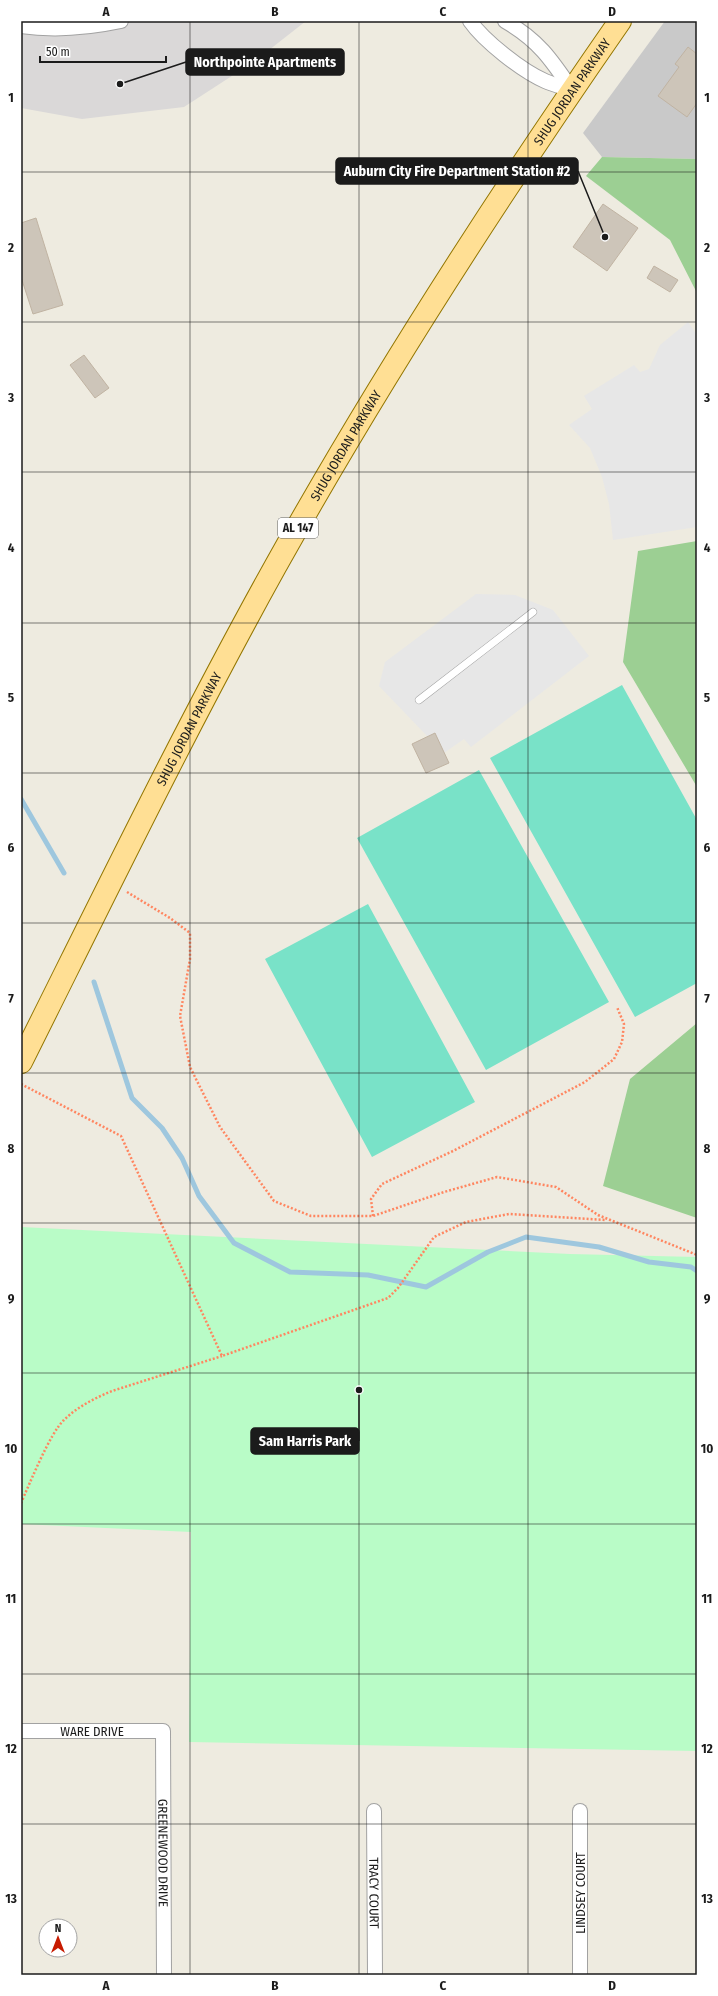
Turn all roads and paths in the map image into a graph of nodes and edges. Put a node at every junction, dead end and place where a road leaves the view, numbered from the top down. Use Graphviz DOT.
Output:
graph roads {
  1 [pos="121,21"];
  2 [pos="470,21"];
  3 [pos="505,21"];
  4 [pos="620,21"];
  5 [pos="21,26"];
  6 [pos="572,90"];
  7 [pos="533,612"];
  8 [pos="419,700"];
  9 [pos="111,883"];
  10 [pos="617,1007"];
  11 [pos="21,1062"];
  12 [pos="21,1084"];
  13 [pos="373,1216"];
  14 [pos="610,1220"];
  15 [pos="697,1255"];
  16 [pos="222,1356"];
  17 [pos="21,1503"];
  18 [pos="21,1730"];
  19 [pos="163,1731"];
  20 [pos="374,1811"];
  21 [pos="580,1811"];
  22 [pos="164,1975"];
  23 [pos="375,1975"];
  24 [pos="580,1975"];
  1 -- 5 [label="street"];
  2 -- 6 [label="street"];
  3 -- 6 [label="street"];
  4 -- 6 [label="main road, SHUG JORDAN PARKWAY / AL 147"];
  6 -- 9 [label="main road, SHUG JORDAN PARKWAY / AL 147"];
  7 -- 8 [label="lane"];
  9 -- 11 [label="main road, SHUG JORDAN PARKWAY / AL 147"];
  9 -- 13 [label="path"];
  10 -- 13 [label="path"];
  12 -- 16 [label="path"];
  13 -- 14 [label="path"];
  14 -- 15 [label="path"];
  14 -- 16 [label="path"];
  16 -- 17 [label="path"];
  18 -- 19 [label="street, WARE DRIVE"];
  19 -- 22 [label="street, GREENEWOOD DRIVE"];
  20 -- 23 [label="street, TRACY COURT"];
  21 -- 24 [label="street, LINDSEY COURT"];
}
